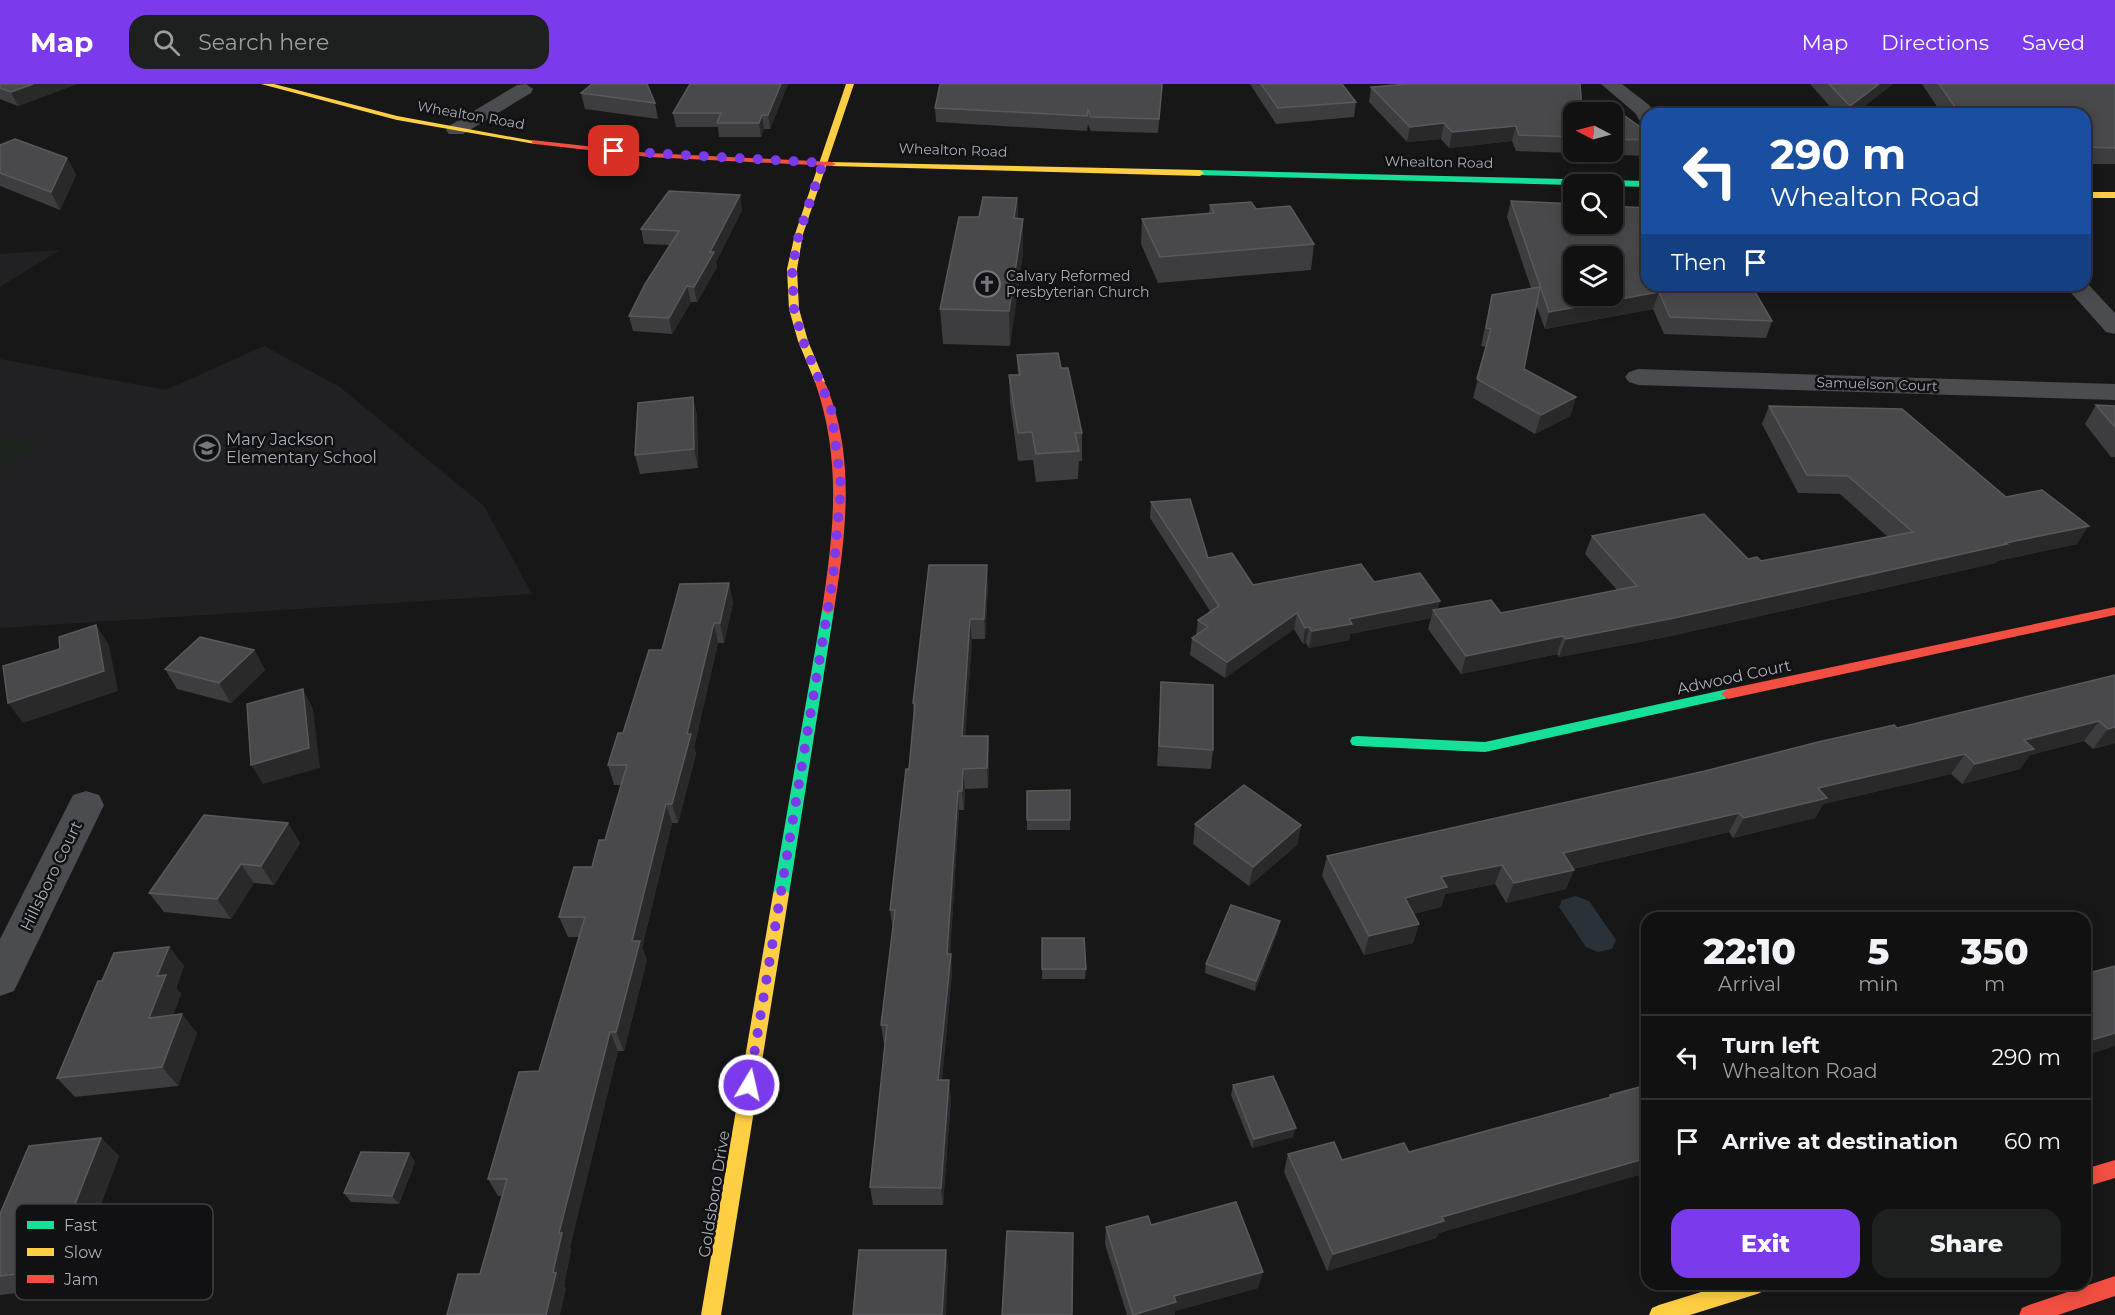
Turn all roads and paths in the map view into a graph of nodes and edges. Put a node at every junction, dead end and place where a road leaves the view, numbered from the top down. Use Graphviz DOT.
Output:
graph roads {
  1 [pos="265,84"];
  2 [pos="850,84"];
  3 [pos="1610,84"];
  4 [pos="524,89"];
  5 [pos="1641,109"];
  6 [pos="456,130"];
  7 [pos="823,163"];
  8 [pos="1641,184"];
  9 [pos="2091,195"];
  10 [pos="2115,195"];
  11 [pos="2082,291"];
  12 [pos="2115,327"];
  13 [pos="1638,377"];
  14 [pos="2115,392"];
  15 [pos="2115,611"];
  16 [pos="1357,741"];
  17 [pos="86,805"];
  18 [pos="0,980"];
  19 [pos="2115,1169"];
  20 [pos="2091,1176"];
  21 [pos="2115,1286"];
  22 [pos="1745,1290"];
  23 [pos="1714,1307"];
  24 [pos="711,1315"];
  25 [pos="1659,1315"];
  26 [pos="2029,1315"];
  1 -- 6 [label="street, Whealton Road"];
  2 -- 7 [label="street, Goldsboro Drive"];
  3 -- 5 [label="street"];
  4 -- 6 [label="street"];
  6 -- 7 [label="street, Whealton Road"];
  7 -- 8 [label="street, Whealton Road"];
  7 -- 24 [label="street, Goldsboro Drive"];
  9 -- 10 [label="street"];
  11 -- 12 [label="street"];
  13 -- 14 [label="street, Samuelson Court"];
  15 -- 16 [label="street, Adwood Court"];
  17 -- 18 [label="street, Hillsboro Court"];
  19 -- 20 [label="street"];
  21 -- 26 [label="street"];
  22 -- 23 [label="street"];
  23 -- 25 [label="street"];
}
